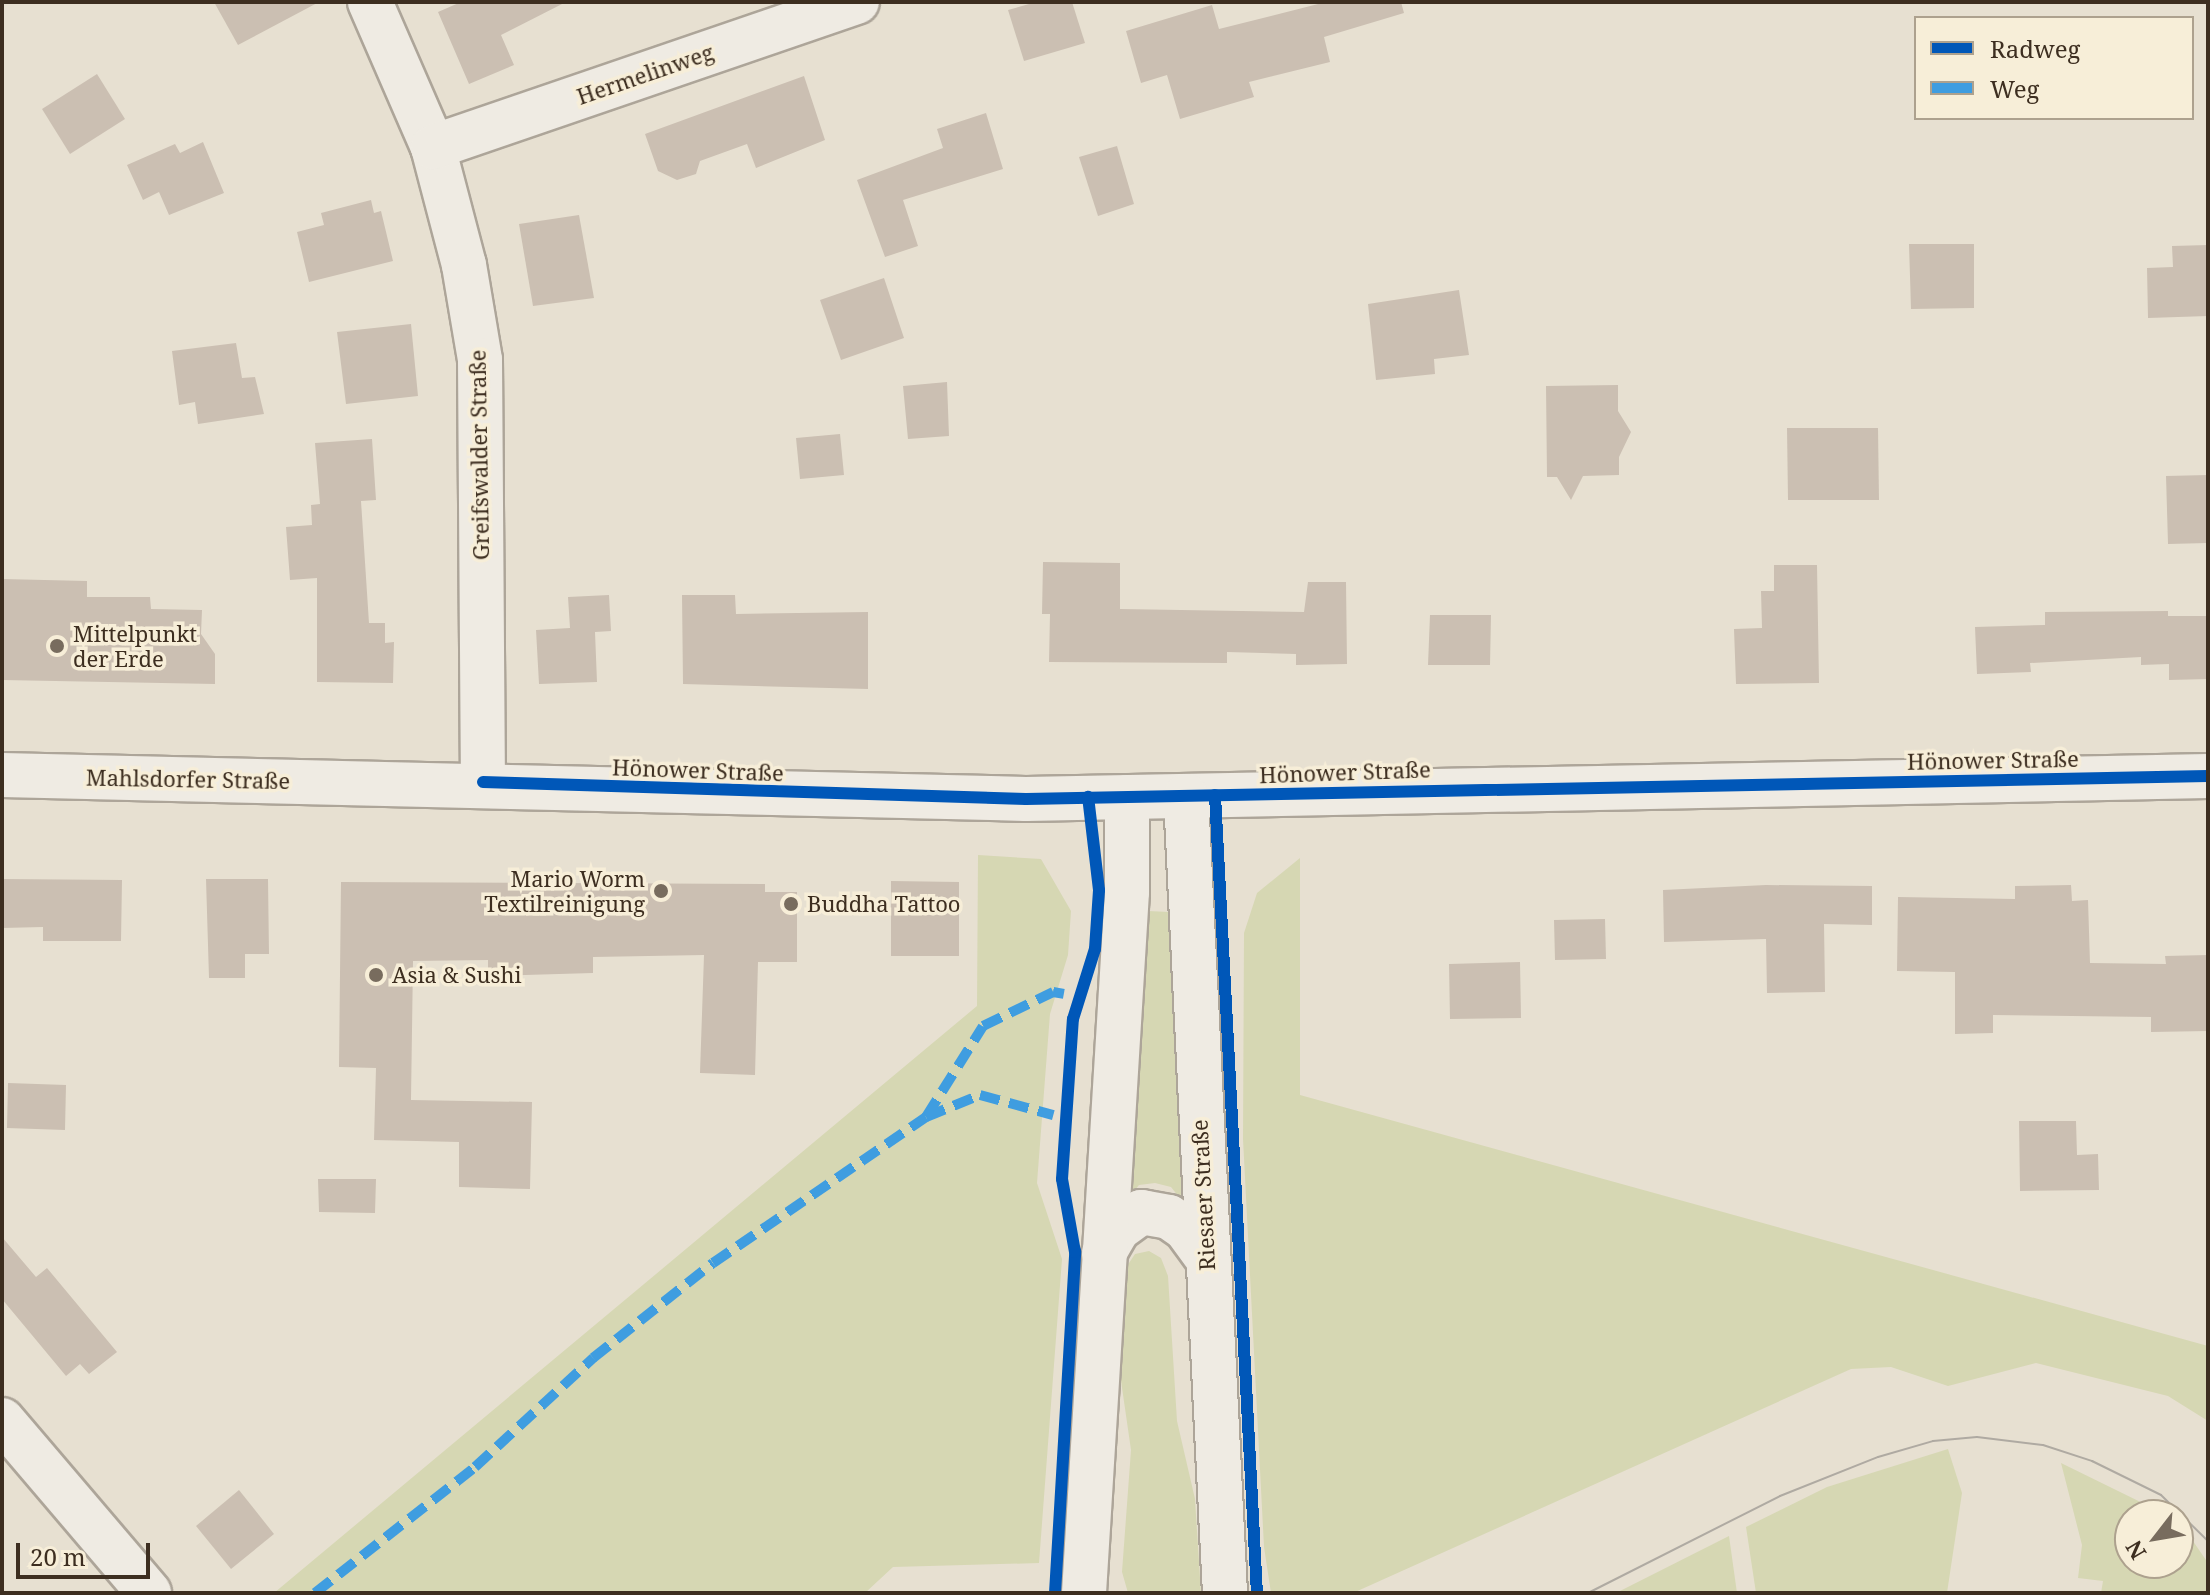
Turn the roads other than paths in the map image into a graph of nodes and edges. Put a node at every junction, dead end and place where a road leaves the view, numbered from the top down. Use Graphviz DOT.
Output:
graph roads {
  1 [pos="370,2"];
  2 [pos="857,2"];
  3 [pos="433,147"];
  4 [pos="2,775"];
  5 [pos="2208,776"];
  6 [pos="374,781"];
  7 [pos="483,782"];
  8 [pos="1186,796"];
  9 [pos="1127,797"];
  10 [pos="1104,1253"];
  11 [pos="1205,1255"];
  12 [pos="2,1420"];
  13 [pos="1087,1588"];
  14 [pos="149,1593"];
  15 [pos="1225,1593"];
  1 -- 3 [label="main road, Greifswalder Straße"];
  2 -- 3 [label="main road, Hermelinweg"];
  3 -- 7 [label="main road, Greifswalder Straße"];
  4 -- 6 [label="main road, Mahlsdorfer Straße"];
  5 -- 8 [label="main road, Hönower Straße"];
  6 -- 7 [label="main road, Hönower Straße"];
  7 -- 9 [label="main road, Hönower Straße"];
  8 -- 9 [label="main road, Hönower Straße"];
  8 -- 11 [label="main road, Riesaer Straße"];
  9 -- 10 [label="main road"];
  10 -- 11 [label="main road"];
  10 -- 13 [label="main road"];
  11 -- 15 [label="main road, Riesaer Straße"];
  12 -- 14 [label="main road"];
}
